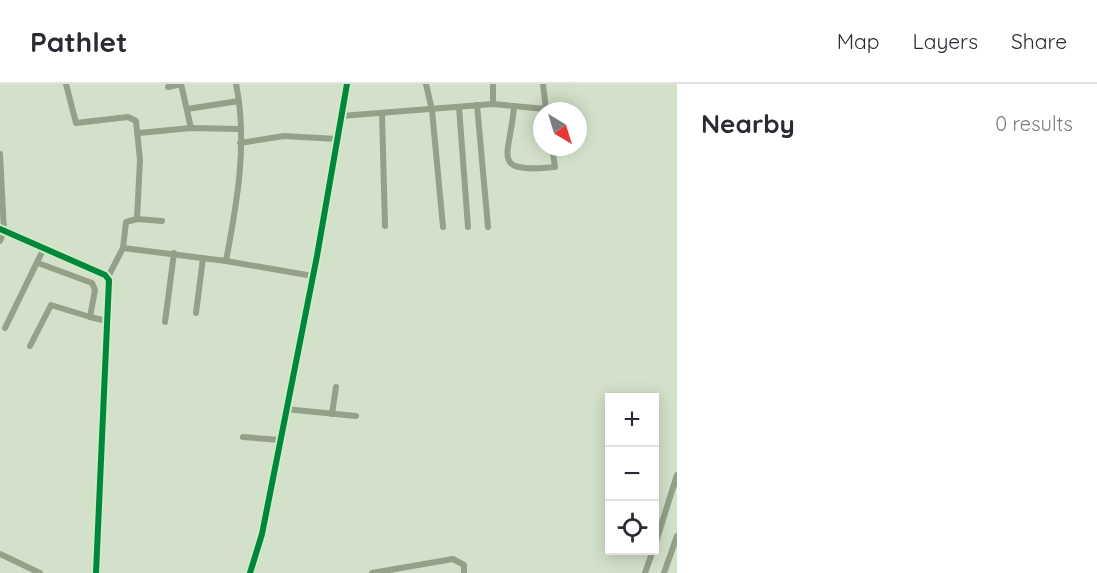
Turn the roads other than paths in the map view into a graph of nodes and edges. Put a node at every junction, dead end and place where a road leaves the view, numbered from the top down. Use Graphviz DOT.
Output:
graph roads {
  1 [pos="66,84"];
  2 [pos="181,84"];
  3 [pos="236,84"];
  4 [pos="347,84"];
  5 [pos="426,84"];
  6 [pos="492,84"];
  7 [pos="543,84"];
  8 [pos="168,87"];
  9 [pos="240,101"];
  10 [pos="545,102"];
  11 [pos="493,104"];
  12 [pos="477,105"];
  13 [pos="514,106"];
  14 [pos="459,107"];
  15 [pos="533,108"];
  16 [pos="187,109"];
  17 [pos="432,110"];
  18 [pos="382,113"];
  19 [pos="341,116"];
  20 [pos="191,128"];
  21 [pos="240,129"];
  22 [pos="139,133"];
  23 [pos="337,139"];
  24 [pos="240,143"];
  25 [pos="0,154"];
  26 [pos="553,156"];
  27 [pos="137,219"];
  28 [pos="162,221"];
  29 [pos="385,226"];
  30 [pos="468,226"];
  31 [pos="443,227"];
  32 [pos="488,227"];
  33 [pos="2,230"];
  34 [pos="0,241"];
  35 [pos="44,248"];
  36 [pos="123,248"];
  37 [pos="174,253"];
  38 [pos="203,258"];
  39 [pos="226,261"];
  40 [pos="38,263"];
  41 [pos="313,276"];
  42 [pos="108,277"];
  43 [pos="196,313"];
  44 [pos="90,317"];
  45 [pos="107,321"];
  46 [pos="165,322"];
  47 [pos="5,328"];
  48 [pos="30,346"];
  49 [pos="336,387"];
  50 [pos="285,409"];
  51 [pos="333,414"];
  52 [pos="356,417"];
  53 [pos="243,437"];
  54 [pos="280,440"];
  55 [pos="677,475"];
  56 [pos="659,533"];
  57 [pos="677,536"];
  58 [pos="0,554"];
  59 [pos="652,555"];
  60 [pos="40,573"];
  61 [pos="96,573"];
  62 [pos="250,573"];
  63 [pos="372,573"];
  64 [pos="464,573"];
  65 [pos="645,573"];
  66 [pos="664,573"];
  1 -- 22 [label="street"];
  2 -- 8 [label="street"];
  2 -- 16 [label="street"];
  3 -- 9 [label="street"];
  4 -- 19 [label="street"];
  5 -- 17 [label="street"];
  6 -- 11 [label="street"];
  7 -- 10 [label="street"];
  9 -- 16 [label="street"];
  9 -- 21 [label="street"];
  11 -- 12 [label="street"];
  11 -- 13 [label="street"];
  12 -- 14 [label="street"];
  12 -- 32 [label="street"];
  13 -- 15 [label="street"];
  13 -- 26 [label="street"];
  14 -- 17 [label="street"];
  14 -- 30 [label="street"];
  16 -- 20 [label="street"];
  17 -- 18 [label="street"];
  17 -- 31 [label="street"];
  18 -- 19 [label="street"];
  18 -- 29 [label="street"];
  19 -- 23 [label="street"];
  20 -- 21 [label="street"];
  20 -- 22 [label="street"];
  21 -- 24 [label="street"];
  22 -- 27 [label="street"];
  23 -- 24 [label="street"];
  23 -- 41 [label="street"];
  24 -- 39 [label="street"];
  25 -- 33 [label="street"];
  27 -- 28 [label="street"];
  27 -- 36 [label="street"];
  33 -- 34 [label="street"];
  33 -- 35 [label="street"];
  35 -- 40 [label="street"];
  35 -- 42 [label="street"];
  36 -- 37 [label="street"];
  36 -- 42 [label="street"];
  37 -- 38 [label="street"];
  37 -- 46 [label="street"];
  38 -- 39 [label="street"];
  38 -- 43 [label="street"];
  39 -- 41 [label="street"];
  40 -- 44 [label="street"];
  40 -- 47 [label="street"];
  41 -- 50 [label="street"];
  42 -- 45 [label="street"];
  44 -- 45 [label="street"];
  44 -- 48 [label="street"];
  45 -- 61 [label="street"];
  49 -- 51 [label="street"];
  50 -- 51 [label="street"];
  50 -- 54 [label="street"];
  51 -- 52 [label="street"];
  53 -- 54 [label="street"];
  54 -- 62 [label="street"];
  55 -- 56 [label="street"];
  57 -- 66 [label="street"];
  58 -- 60 [label="street"];
  59 -- 65 [label="street"];
  63 -- 64 [label="street"];
}
